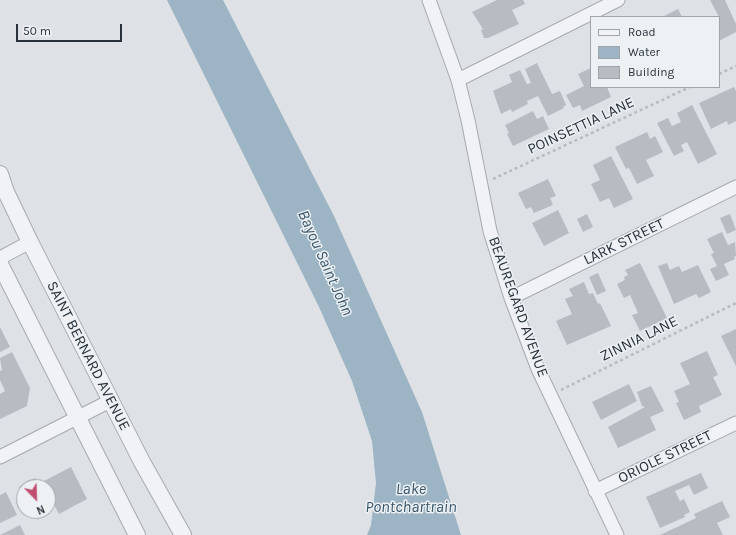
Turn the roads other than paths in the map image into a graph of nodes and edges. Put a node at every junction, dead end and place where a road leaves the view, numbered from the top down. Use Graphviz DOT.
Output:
graph roads {
  1 [pos="429,0"];
  2 [pos="618,0"];
  3 [pos="458,80"];
  4 [pos="0,174"];
  5 [pos="736,187"];
  6 [pos="30,242"];
  7 [pos="0,258"];
  8 [pos="0,264"];
  9 [pos="511,298"];
  10 [pos="112,400"];
  11 [pos="79,417"];
  12 [pos="736,423"];
  13 [pos="0,457"];
  14 [pos="595,491"];
  15 [pos="137,535"];
  16 [pos="183,535"];
  17 [pos="617,535"];
  1 -- 3 [label="street, BEAUREGARD AVENUE"];
  2 -- 3 [label="street"];
  3 -- 9 [label="street, BEAUREGARD AVENUE"];
  4 -- 6 [label="street, SAINT BERNARD AVENUE"];
  5 -- 9 [label="street, LARK STREET"];
  6 -- 7 [label="street"];
  6 -- 10 [label="street, SAINT BERNARD AVENUE"];
  8 -- 11 [label="street"];
  9 -- 14 [label="street, BEAUREGARD AVENUE"];
  10 -- 11 [label="street"];
  10 -- 16 [label="street, SAINT BERNARD AVENUE"];
  11 -- 13 [label="street"];
  11 -- 15 [label="street"];
  12 -- 14 [label="street, ORIOLE STREET"];
  14 -- 17 [label="street, BEAUREGARD AVENUE"];
}
